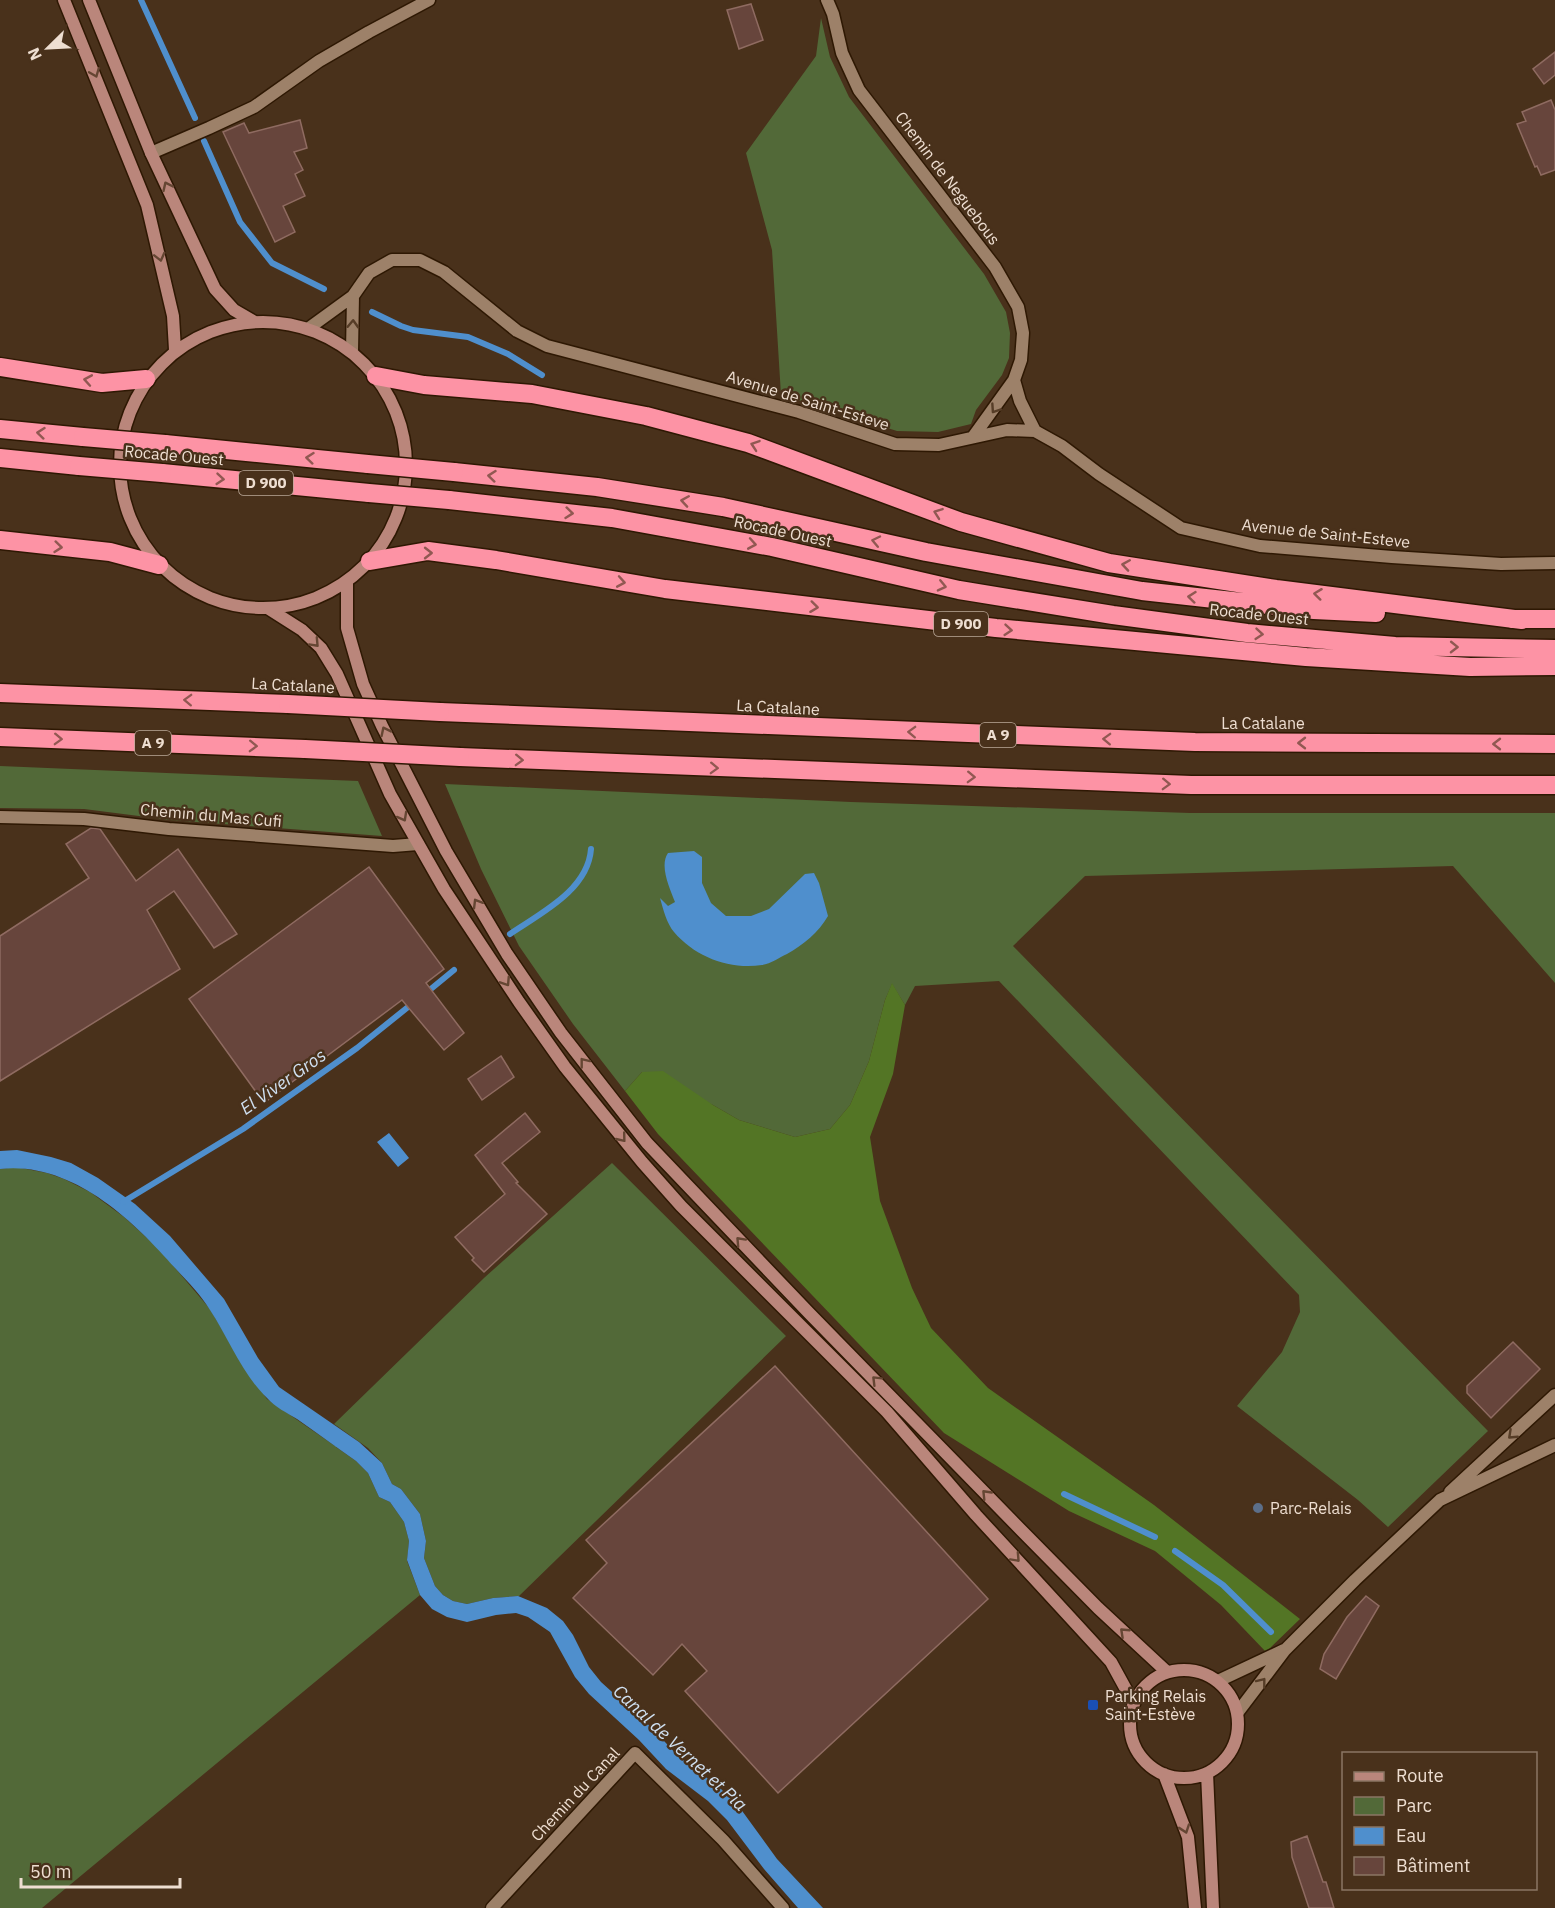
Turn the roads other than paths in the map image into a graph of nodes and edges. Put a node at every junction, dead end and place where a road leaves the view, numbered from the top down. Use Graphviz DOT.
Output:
graph roads {
  1 [pos="64,0"];
  2 [pos="88,0"];
  3 [pos="429,0"];
  4 [pos="827,0"];
  5 [pos="151,153"];
  6 [pos="353,296"];
  7 [pos="253,321"];
  8 [pos="309,328"];
  9 [pos="175,350"];
  10 [pos="352,352"];
  11 [pos="0,367"];
  12 [pos="376,376"];
  13 [pos="146,379"];
  14 [pos="1014,380"];
  15 [pos="0,429"];
  16 [pos="1035,431"];
  17 [pos="973,437"];
  18 [pos="0,458"];
  19 [pos="0,540"];
  20 [pos="370,561"];
  21 [pos="1555,563"];
  22 [pos="159,565"];
  23 [pos="348,582"];
  24 [pos="269,609"];
  25 [pos="1555,619"];
  26 [pos="1522,620"];
  27 [pos="1555,649"];
  28 [pos="1555,666"];
  29 [pos="0,693"];
  30 [pos="0,736"];
  31 [pos="1555,744"];
  32 [pos="1555,785"];
  33 [pos="0,818"];
  34 [pos="418,844"];
  35 [pos="1555,1395"];
  36 [pos="1555,1445"];
  37 [pos="1440,1500"];
  38 [pos="1285,1650"];
  39 [pos="1167,1672"];
  40 [pos="1218,1681"];
  41 [pos="1134,1704"];
  42 [pos="1238,1712"];
  43 [pos="1208,1773"];
  44 [pos="1164,1774"];
  45 [pos="492,1908"];
  46 [pos="783,1908"];
  47 [pos="1195,1908"];
  48 [pos="1213,1908"];
  1 -- 9 [label="main road, one-way"];
  2 -- 5 [label="main road"];
  3 -- 5 [label="street"];
  4 -- 14 [label="street, Chemin de Neguebous"];
  7 -- 5 [label="main road, one-way"];
  6 -- 8 [label="street, Avenue de Saint-Esteve"];
  10 -- 6 [label="street, one-way"];
  6 -- 17 [label="street, Avenue de Saint-Esteve"];
  7 -- 8 [label="main road"];
  7 -- 9 [label="main road"];
  8 -- 10 [label="main road"];
  9 -- 13 [label="main road"];
  10 -- 12 [label="main road"];
  13 -- 11 [label="highway, one-way"];
  12 -- 20 [label="main road"];
  26 -- 12 [label="highway, D 900, one-way"];
  13 -- 22 [label="main road"];
  14 -- 16 [label="street"];
  14 -- 17 [label="street, one-way"];
  26 -- 15 [label="highway, Rocade Ouest / D 900, one-way, bridge"];
  16 -- 17 [label="street, Avenue de Saint-Esteve"];
  16 -- 21 [label="street, Avenue de Saint-Esteve"];
  18 -- 27 [label="highway, Rocade Ouest / D 900, one-way, bridge"];
  19 -- 22 [label="highway, one-way"];
  20 -- 23 [label="main road"];
  20 -- 28 [label="highway, D 900, one-way"];
  22 -- 24 [label="main road"];
  23 -- 24 [label="main road"];
  39 -- 23 [label="main road, one-way"];
  24 -- 34 [label="main road, one-way"];
  25 -- 26 [label="highway, Rocade Ouest / D 900"];
  31 -- 29 [label="highway, La Catalane / A 9, one-way, bridge"];
  30 -- 32 [label="highway, A 9, one-way, bridge"];
  33 -- 34 [label="street, Chemin du Mas Cufi"];
  34 -- 41 [label="main road, one-way"];
  35 -- 37 [label="street, one-way"];
  36 -- 37 [label="street"];
  37 -- 38 [label="street"];
  38 -- 40 [label="street"];
  42 -- 38 [label="street, one-way"];
  39 -- 40 [label="main road"];
  39 -- 41 [label="main road"];
  40 -- 42 [label="main road"];
  41 -- 44 [label="main road"];
  42 -- 43 [label="main road"];
  43 -- 44 [label="main road"];
  43 -- 48 [label="main road"];
  44 -- 47 [label="main road, one-way"];
  45 -- 46 [label="street, Chemin du Canal"];
}
